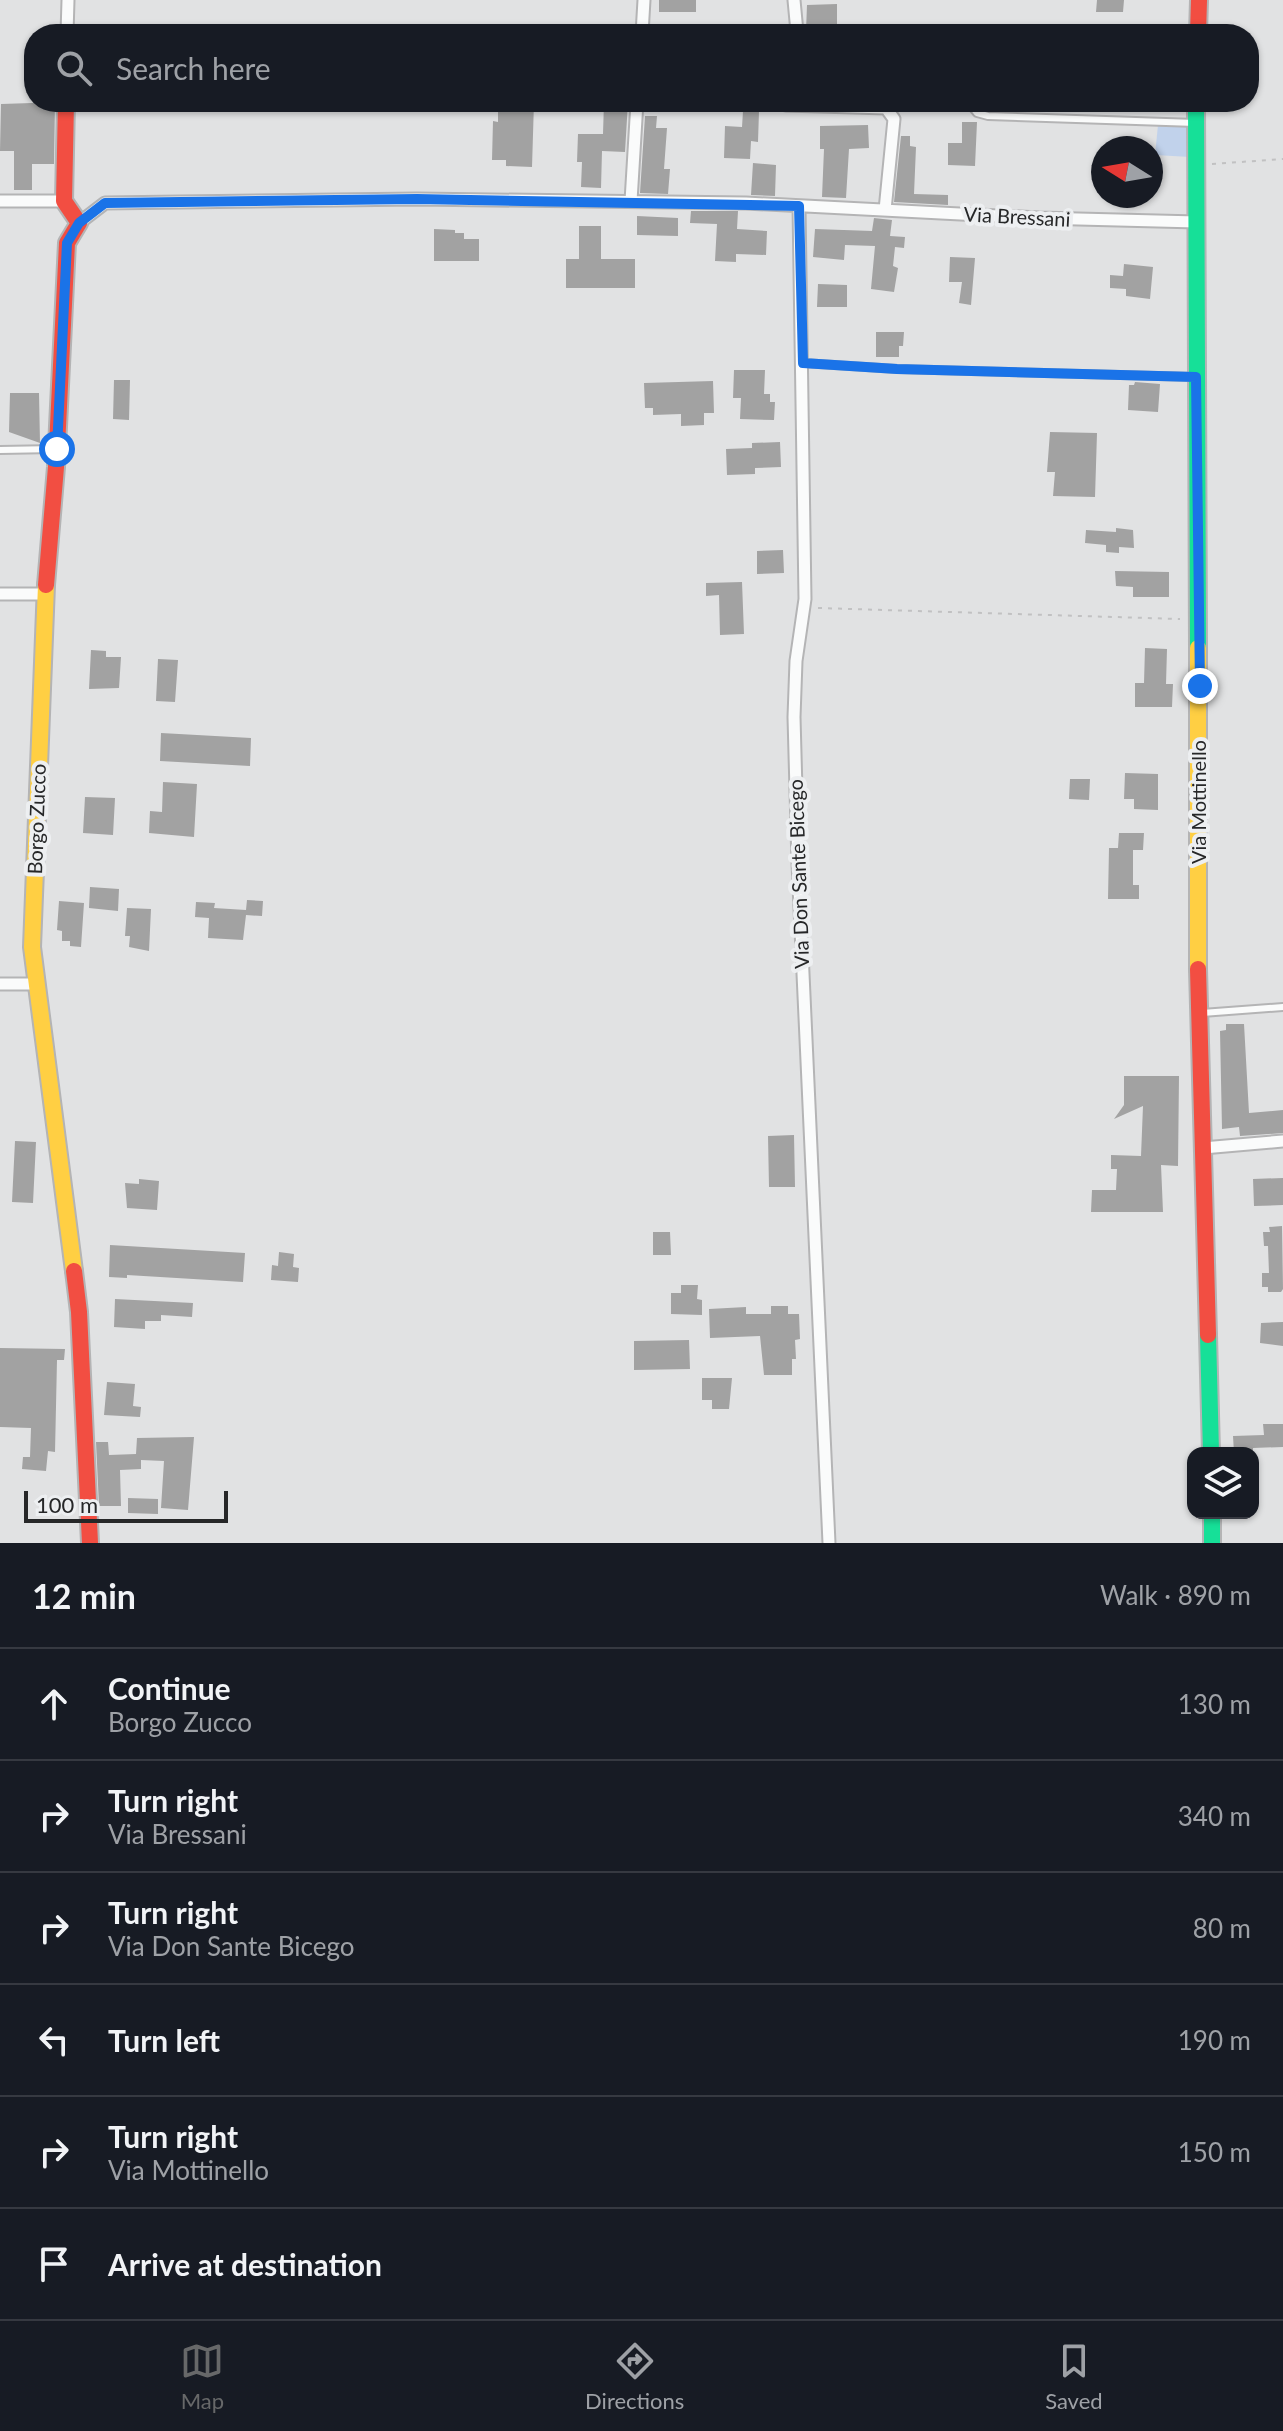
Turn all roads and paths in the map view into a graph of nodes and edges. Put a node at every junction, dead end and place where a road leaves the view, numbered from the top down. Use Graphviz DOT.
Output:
graph roads {
  1 [pos="68,0"];
  2 [pos="644,0"];
  3 [pos="794,0"];
  4 [pos="1199,0"];
  5 [pos="67,24"];
  6 [pos="643,24"];
  7 [pos="796,24"];
  8 [pos="1198,24"];
  9 [pos="66,112"];
  10 [pos="636,112"];
  11 [pos="889,112"];
  12 [pos="976,112"];
  13 [pos="1196,112"];
  14 [pos="1196,123"];
  15 [pos="1283,159"];
  16 [pos="1196,166"];
  17 [pos="0,201"];
  18 [pos="64,201"];
  19 [pos="631,201"];
  20 [pos="799,206"];
  21 [pos="885,210"];
  22 [pos="1197,222"];
  23 [pos="79,223"];
  24 [pos="803,363"];
  25 [pos="1196,377"];
  26 [pos="57,449"];
  27 [pos="0,450"];
  28 [pos="0,594"];
  29 [pos="45,594"];
  30 [pos="803,607"];
  31 [pos="1197,620"];
  32 [pos="0,984"];
  33 [pos="36,984"];
  34 [pos="1283,1007"];
  35 [pos="1198,1013"];
  36 [pos="1283,1141"];
  37 [pos="1203,1148"];
  38 [pos="1211,1447"];
  39 [pos="1212,1519"];
  40 [pos="90,1543"];
  41 [pos="829,1543"];
  42 [pos="1212,1543"];
  1 -- 5 [label="street"];
  2 -- 6 [label="street"];
  3 -- 7 [label="street"];
  4 -- 8 [label="street"];
  9 -- 18 [label="street"];
  10 -- 19 [label="street"];
  11 -- 21 [label="street"];
  12 -- 14 [label="lane"];
  13 -- 14 [label="street, Via Mottinello"];
  14 -- 16 [label="street, Via Mottinello"];
  15 -- 16 [label="path"];
  16 -- 22 [label="street, Via Mottinello"];
  17 -- 18 [label="street"];
  18 -- 23 [label="street"];
  19 -- 20 [label="street, Via Bressani"];
  19 -- 23 [label="street, Via Bressani"];
  20 -- 21 [label="street, Via Bressani"];
  20 -- 24 [label="street, Via Don Sante Bicego"];
  21 -- 22 [label="street, Via Bressani"];
  22 -- 25 [label="street, Via Mottinello"];
  23 -- 26 [label="street, Borgo Zucco"];
  24 -- 25 [label="lane"];
  24 -- 30 [label="street, Via Don Sante Bicego"];
  25 -- 31 [label="street, Via Mottinello"];
  26 -- 27 [label="lane"];
  26 -- 29 [label="street, Borgo Zucco"];
  28 -- 29 [label="street"];
  29 -- 33 [label="street, Borgo Zucco"];
  30 -- 31 [label="path"];
  30 -- 41 [label="street, Via Don Sante Bicego"];
  31 -- 35 [label="street, Via Mottinello"];
  32 -- 33 [label="street"];
  33 -- 40 [label="street, Borgo Zucco"];
  34 -- 35 [label="lane"];
  35 -- 37 [label="street, Via Mottinello"];
  36 -- 37 [label="street"];
  37 -- 38 [label="street, Via Mottinello"];
  39 -- 42 [label="street"];
}
